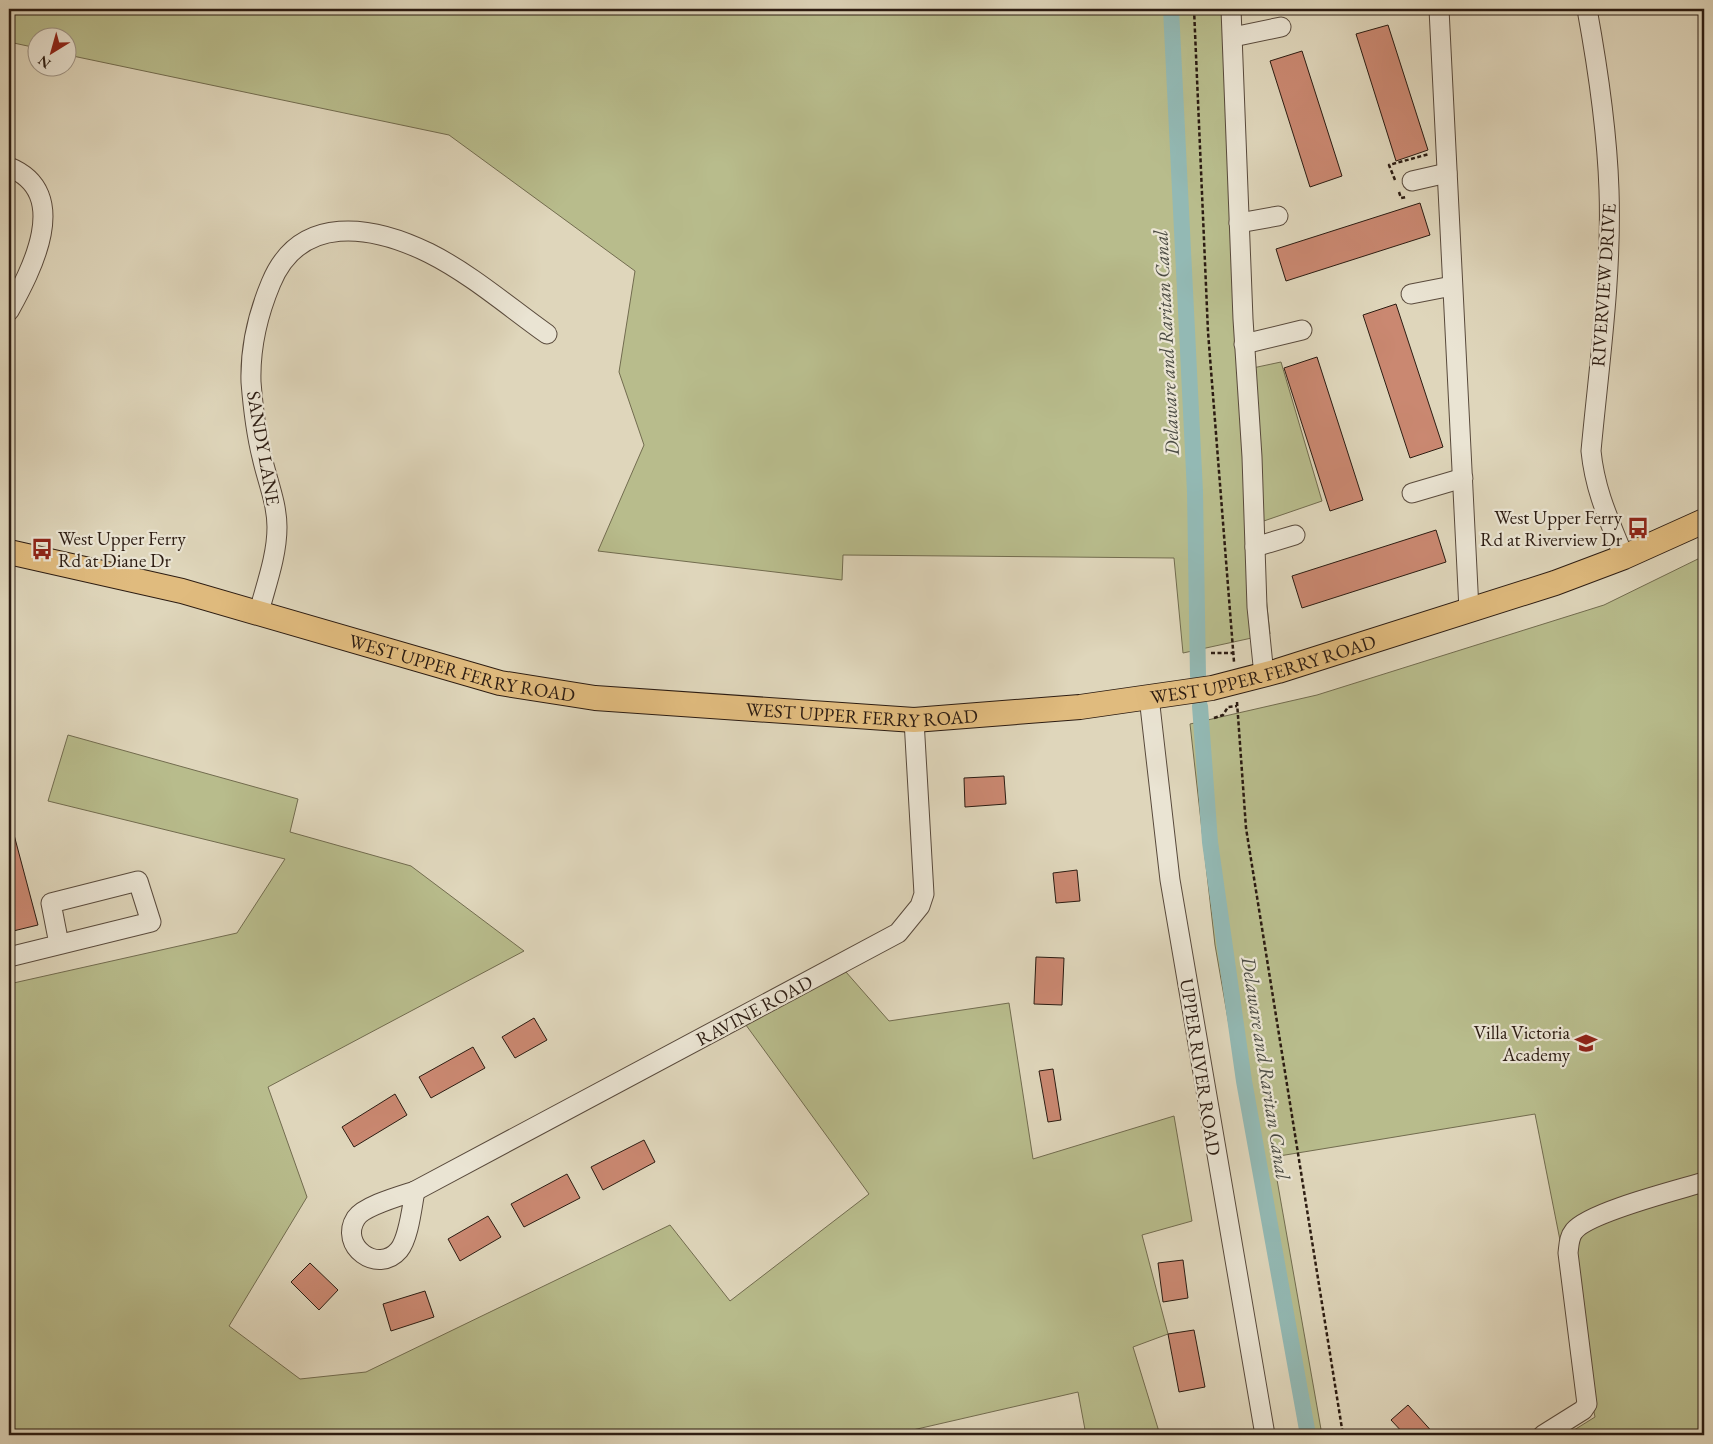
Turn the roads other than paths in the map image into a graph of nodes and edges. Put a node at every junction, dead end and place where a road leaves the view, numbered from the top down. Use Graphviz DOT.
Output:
graph roads {
  1 [pos="1231,9"];
  2 [pos="1438,9"];
  3 [pos="1587,9"];
  4 [pos="1281,27"];
  5 [pos="1233,37"];
  6 [pos="9,167"];
  7 [pos="1446,173"];
  8 [pos="1412,181"];
  9 [pos="1278,216"];
  10 [pos="1239,223"];
  11 [pos="1452,286"];
  12 [pos="1411,294"];
  13 [pos="9,311"];
  14 [pos="1302,330"];
  15 [pos="547,334"];
  16 [pos="1244,344"];
  17 [pos="1463,478"];
  18 [pos="1412,494"];
  19 [pos="1704,521"];
  20 [pos="1295,535"];
  21 [pos="1255,547"];
  22 [pos="9,552"];
  23 [pos="1624,557"];
  24 [pos="1470,610"];
  25 [pos="259,612"];
  26 [pos="1264,675"];
  27 [pos="1149,697"];
  28 [pos="914,720"];
  29 [pos="59,944"];
  30 [pos="9,957"];
  31 [pos="1704,1182"];
  32 [pos="415,1191"];
  33 [pos="1265,1435"];
  34 [pos="1543,1435"];
  1 -- 5 [label="street"];
  2 -- 7 [label="street"];
  3 -- 23 [label="street, RIVERVIEW DRIVE"];
  4 -- 5 [label="street"];
  5 -- 10 [label="street"];
  6 -- 13 [label="street"];
  7 -- 8 [label="street"];
  7 -- 11 [label="street"];
  9 -- 10 [label="street"];
  10 -- 16 [label="street"];
  11 -- 12 [label="street"];
  11 -- 17 [label="street"];
  14 -- 16 [label="street"];
  15 -- 25 [label="street, SANDY LANE"];
  16 -- 21 [label="street"];
  17 -- 18 [label="street"];
  17 -- 24 [label="street"];
  19 -- 23 [label="main road, WEST UPPER FERRY ROAD"];
  20 -- 21 [label="street"];
  21 -- 26 [label="street"];
  22 -- 25 [label="main road, WEST UPPER FERRY ROAD"];
  23 -- 24 [label="main road, WEST UPPER FERRY ROAD"];
  24 -- 26 [label="main road, WEST UPPER FERRY ROAD"];
  25 -- 28 [label="main road, WEST UPPER FERRY ROAD"];
  26 -- 27 [label="main road, WEST UPPER FERRY ROAD"];
  27 -- 28 [label="main road, WEST UPPER FERRY ROAD"];
  27 -- 33 [label="street, UPPER RIVER ROAD"];
  28 -- 32 [label="street, RAVINE ROAD"];
  29 -- 29 [label="street"];
  29 -- 30 [label="street"];
  31 -- 34 [label="street"];
}
